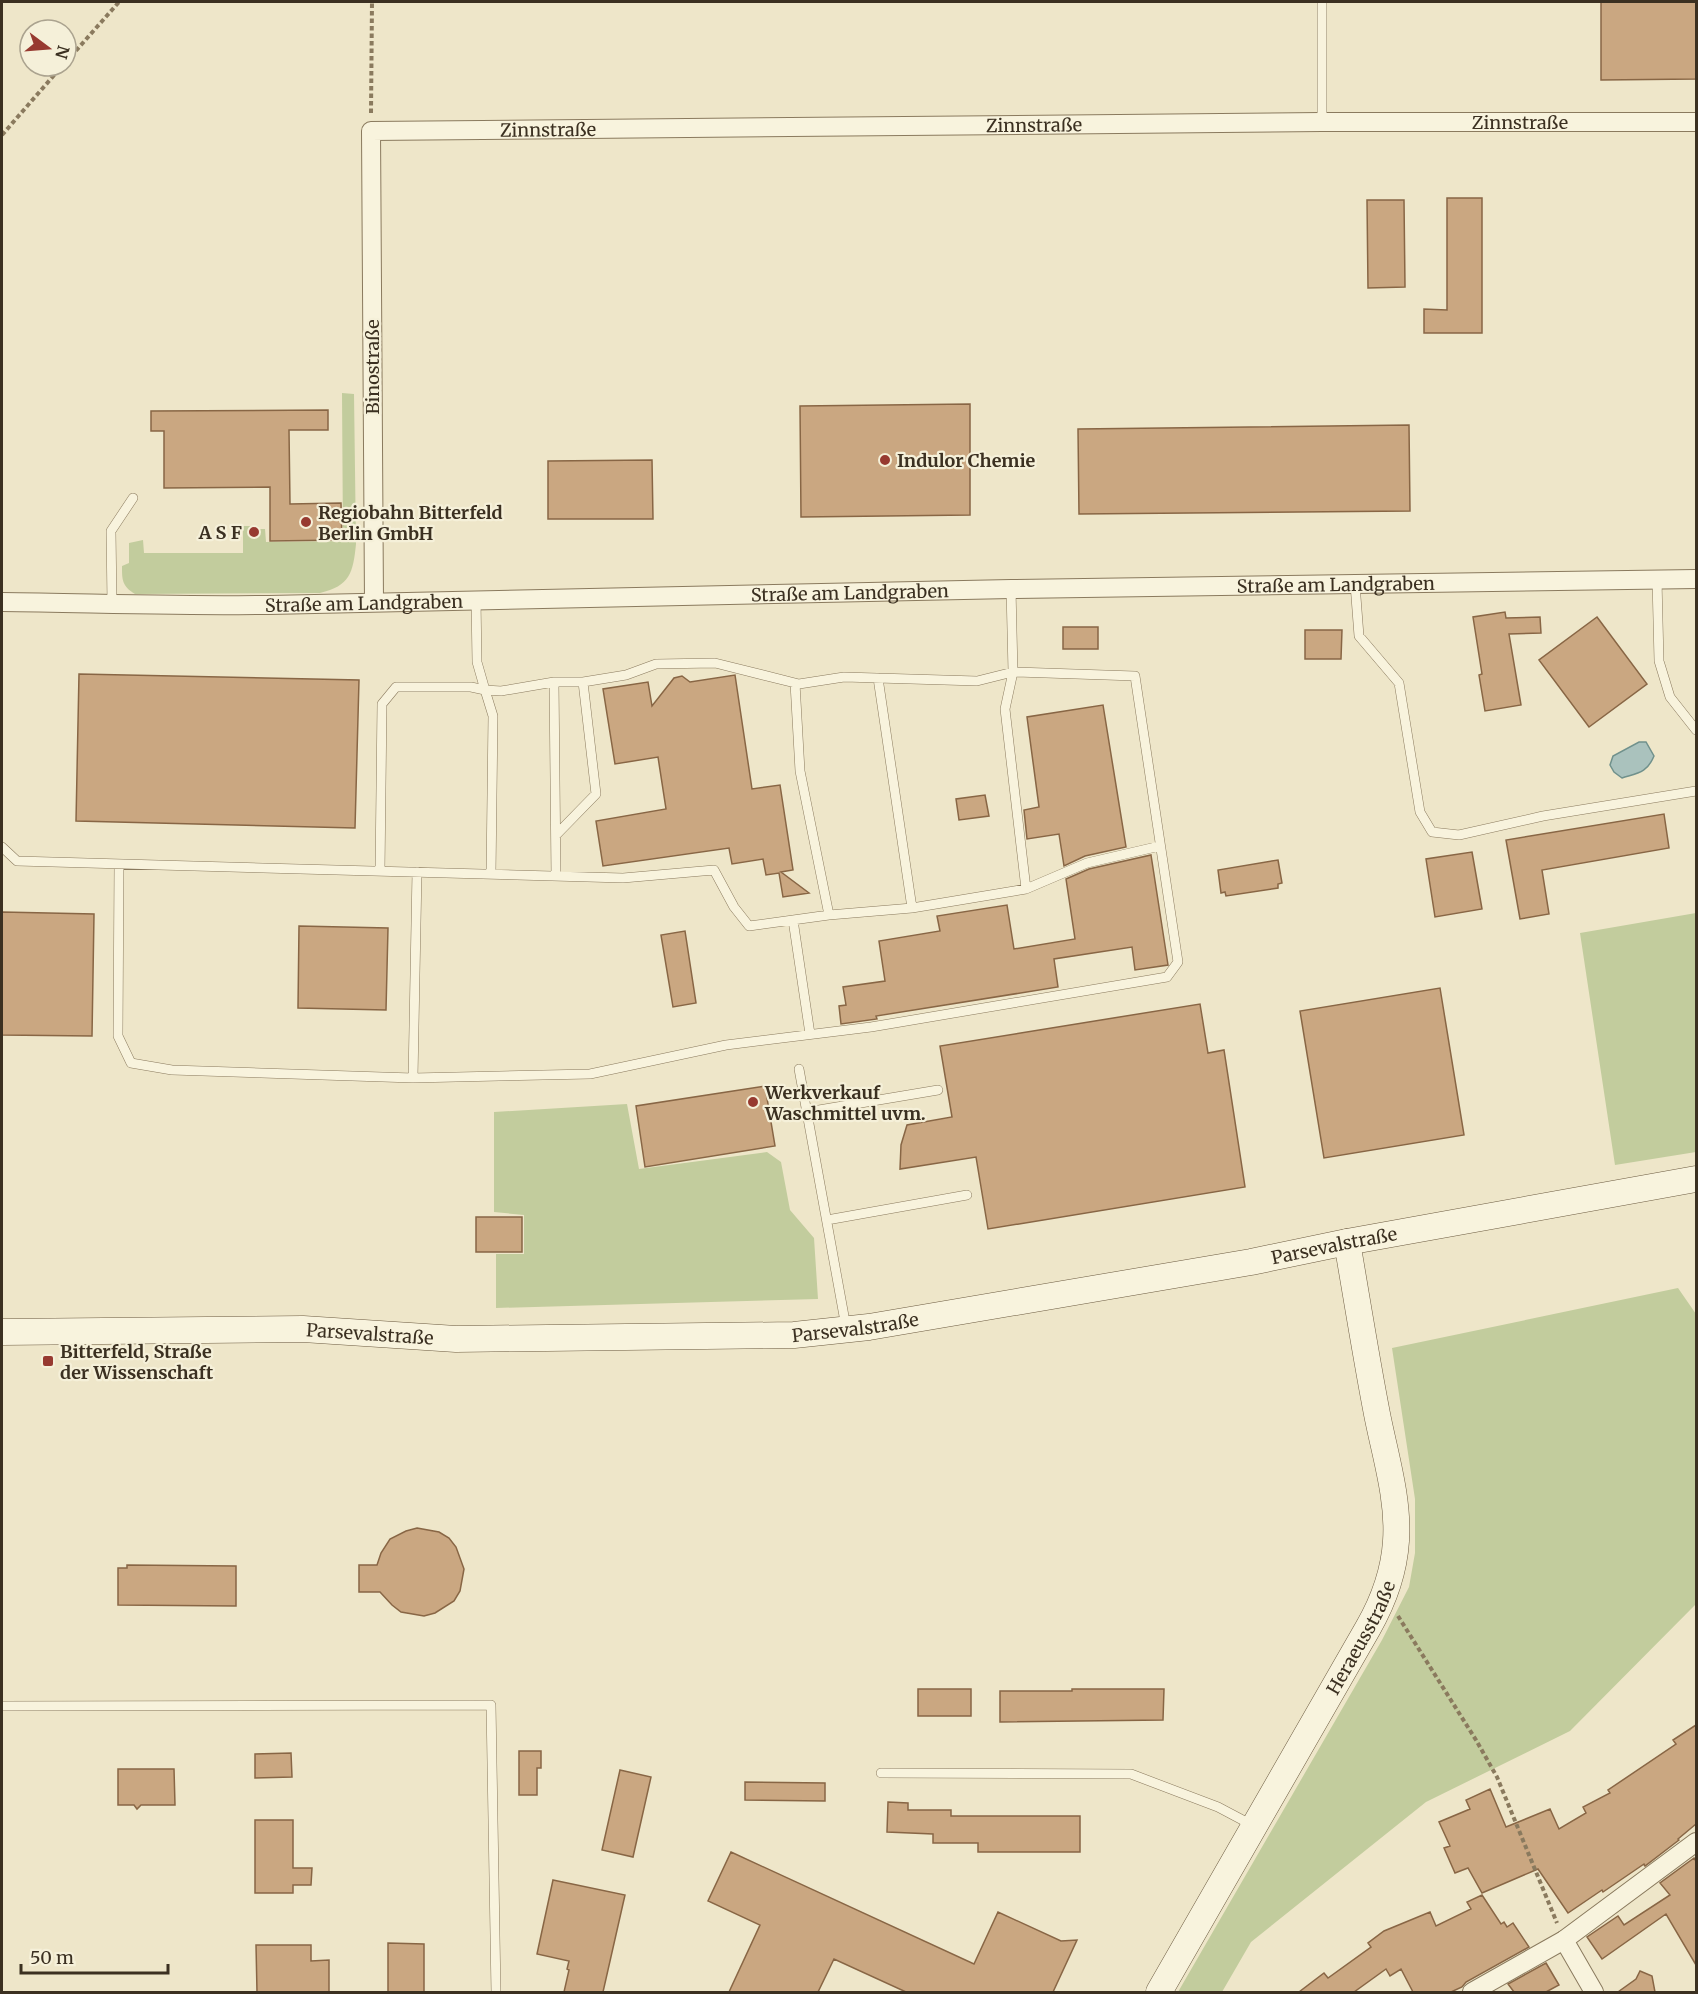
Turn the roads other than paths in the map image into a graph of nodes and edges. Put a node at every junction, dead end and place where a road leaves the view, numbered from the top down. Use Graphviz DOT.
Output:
graph roads {
  1 [pos="1323,2"];
  2 [pos="1322,122"];
  3 [pos="1696,122"];
  4 [pos="371,131"];
  5 [pos="133,498"];
  6 [pos="1696,579"];
  7 [pos="1658,580"];
  8 [pos="1355,584"];
  9 [pos="1011,589"];
  10 [pos="476,600"];
  11 [pos="2,602"];
  12 [pos="374,602"];
  13 [pos="112,603"];
  14 [pos="1013,672"];
  15 [pos="878,678"];
  16 [pos="554,682"];
  17 [pos="583,682"];
  18 [pos="795,683"];
  19 [pos="485,690"];
  20 [pos="1696,730"];
  21 [pos="1696,791"];
  22 [pos="556,835"];
  23 [pos="1160,846"];
  24 [pos="2,847"];
  25 [pos="119,864"];
  26 [pos="380,871"];
  27 [pos="417,872"];
  28 [pos="491,874"];
  29 [pos="556,876"];
  30 [pos="1026,889"];
  31 [pos="912,908"];
  32 [pos="829,915"];
  33 [pos="794,920"];
  34 [pos="810,1034"];
  35 [pos="799,1069"];
  36 [pos="413,1078"];
  37 [pos="938,1090"];
  38 [pos="807,1112"];
  39 [pos="1696,1179"];
  40 [pos="967,1195"];
  41 [pos="827,1220"];
  42 [pos="1347,1242"];
  43 [pos="846,1330"];
  44 [pos="2,1332"];
  45 [pos="2,1706"];
  46 [pos="881,1773"];
  47 [pos="1254,1826"];
  48 [pos="1696,1842"];
  49 [pos="1564,1940"];
  50 [pos="496,1992"];
  51 [pos="1159,1992"];
  52 [pos="1472,1992"];
  53 [pos="1594,1992"];
  1 -- 2 [label="lane"];
  2 -- 3 [label="street, Zinnstraße"];
  2 -- 4 [label="street, Zinnstraße"];
  4 -- 12 [label="street, Binostraße"];
  5 -- 13 [label="lane"];
  6 -- 7 [label="street, Straße am Landgraben"];
  7 -- 8 [label="street, Straße am Landgraben"];
  7 -- 20 [label="lane"];
  8 -- 9 [label="street, Straße am Landgraben"];
  8 -- 21 [label="lane"];
  9 -- 10 [label="street, Straße am Landgraben"];
  9 -- 14 [label="lane"];
  10 -- 12 [label="street, Straße am Landgraben"];
  10 -- 19 [label="lane"];
  11 -- 13 [label="street, Straße am Landgraben"];
  12 -- 13 [label="street, Straße am Landgraben"];
  14 -- 15 [label="lane"];
  14 -- 23 [label="lane"];
  14 -- 30 [label="lane"];
  15 -- 18 [label="lane"];
  15 -- 31 [label="lane"];
  16 -- 17 [label="lane"];
  16 -- 19 [label="lane"];
  16 -- 22 [label="lane"];
  17 -- 18 [label="lane"];
  17 -- 22 [label="lane"];
  18 -- 32 [label="lane"];
  19 -- 26 [label="lane"];
  19 -- 28 [label="lane"];
  22 -- 29 [label="lane"];
  23 -- 30 [label="lane"];
  23 -- 34 [label="lane"];
  24 -- 25 [label="lane"];
  25 -- 26 [label="lane"];
  25 -- 36 [label="lane"];
  26 -- 27 [label="lane"];
  27 -- 28 [label="lane"];
  27 -- 36 [label="lane"];
  28 -- 29 [label="lane"];
  29 -- 33 [label="lane"];
  30 -- 31 [label="lane"];
  31 -- 32 [label="lane"];
  32 -- 33 [label="lane"];
  33 -- 34 [label="lane"];
  34 -- 36 [label="lane"];
  35 -- 38 [label="lane"];
  37 -- 38 [label="lane"];
  38 -- 41 [label="lane"];
  39 -- 42 [label="street, Parsevalstraße"];
  40 -- 41 [label="lane"];
  41 -- 43 [label="lane"];
  42 -- 43 [label="street, Parsevalstraße"];
  42 -- 47 [label="street, Heraeusstraße"];
  43 -- 44 [label="street, Parsevalstraße"];
  45 -- 50 [label="lane"];
  46 -- 47 [label="lane"];
  47 -- 51 [label="street, Heraeusstraße"];
  48 -- 49 [label="street"];
  49 -- 52 [label="street"];
  49 -- 53 [label="street"];
}
